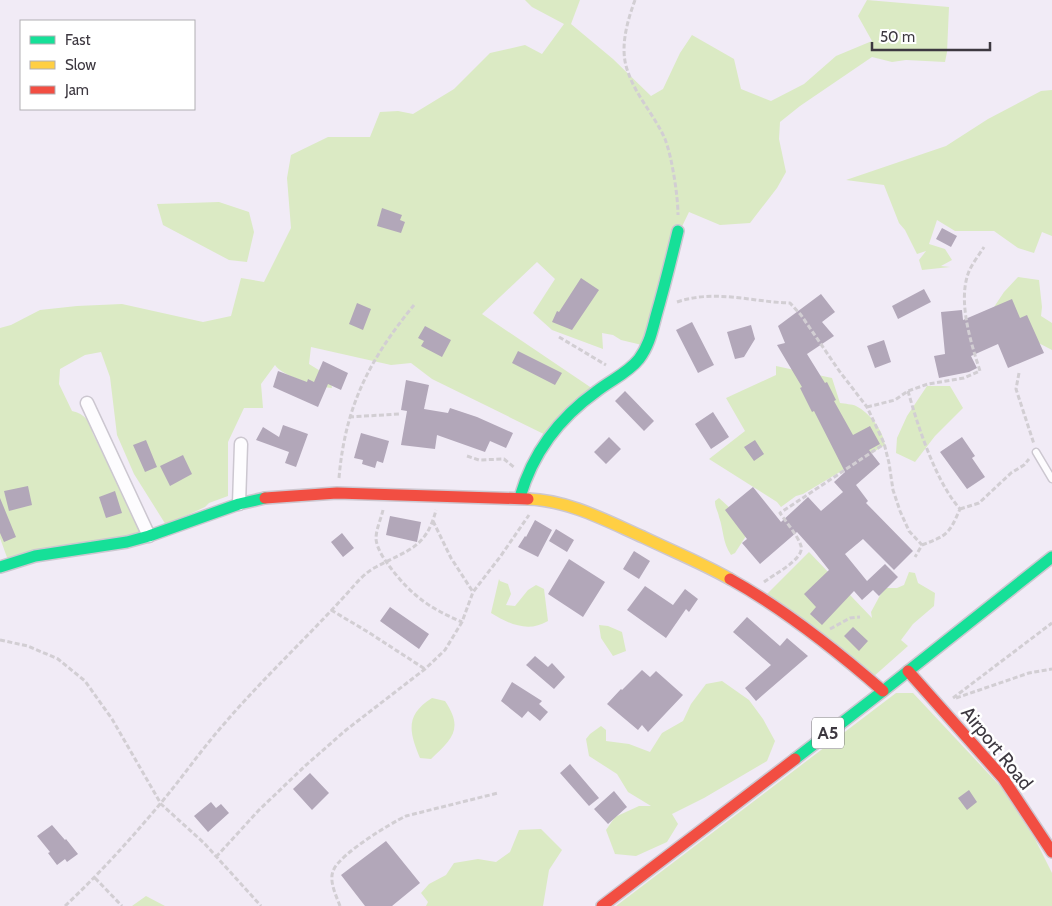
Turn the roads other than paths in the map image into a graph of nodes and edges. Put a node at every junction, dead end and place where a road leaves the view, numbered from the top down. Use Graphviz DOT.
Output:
graph roads {
  1 [pos="678,231"];
  2 [pos="87,404"];
  3 [pos="241,444"];
  4 [pos="1036,452"];
  5 [pos="1052,479"];
  6 [pos="520,497"];
  7 [pos="239,504"];
  8 [pos="150,536"];
  9 [pos="1052,557"];
  10 [pos="0,567"];
  11 [pos="908,671"];
  12 [pos="883,691"];
  13 [pos="1052,852"];
  14 [pos="602,906"];
  1 -- 6 [label="main road"];
  2 -- 8 [label="street"];
  3 -- 7 [label="street"];
  4 -- 5 [label="lane"];
  6 -- 7 [label="main road"];
  6 -- 12 [label="main road"];
  7 -- 8 [label="main road"];
  8 -- 10 [label="main road"];
  9 -- 11 [label="main road, A5 / A5"];
  11 -- 12 [label="main road, A5 / A5"];
  11 -- 13 [label="main road, Airport Road"];
  12 -- 14 [label="main road, A5 / A5"];
}
